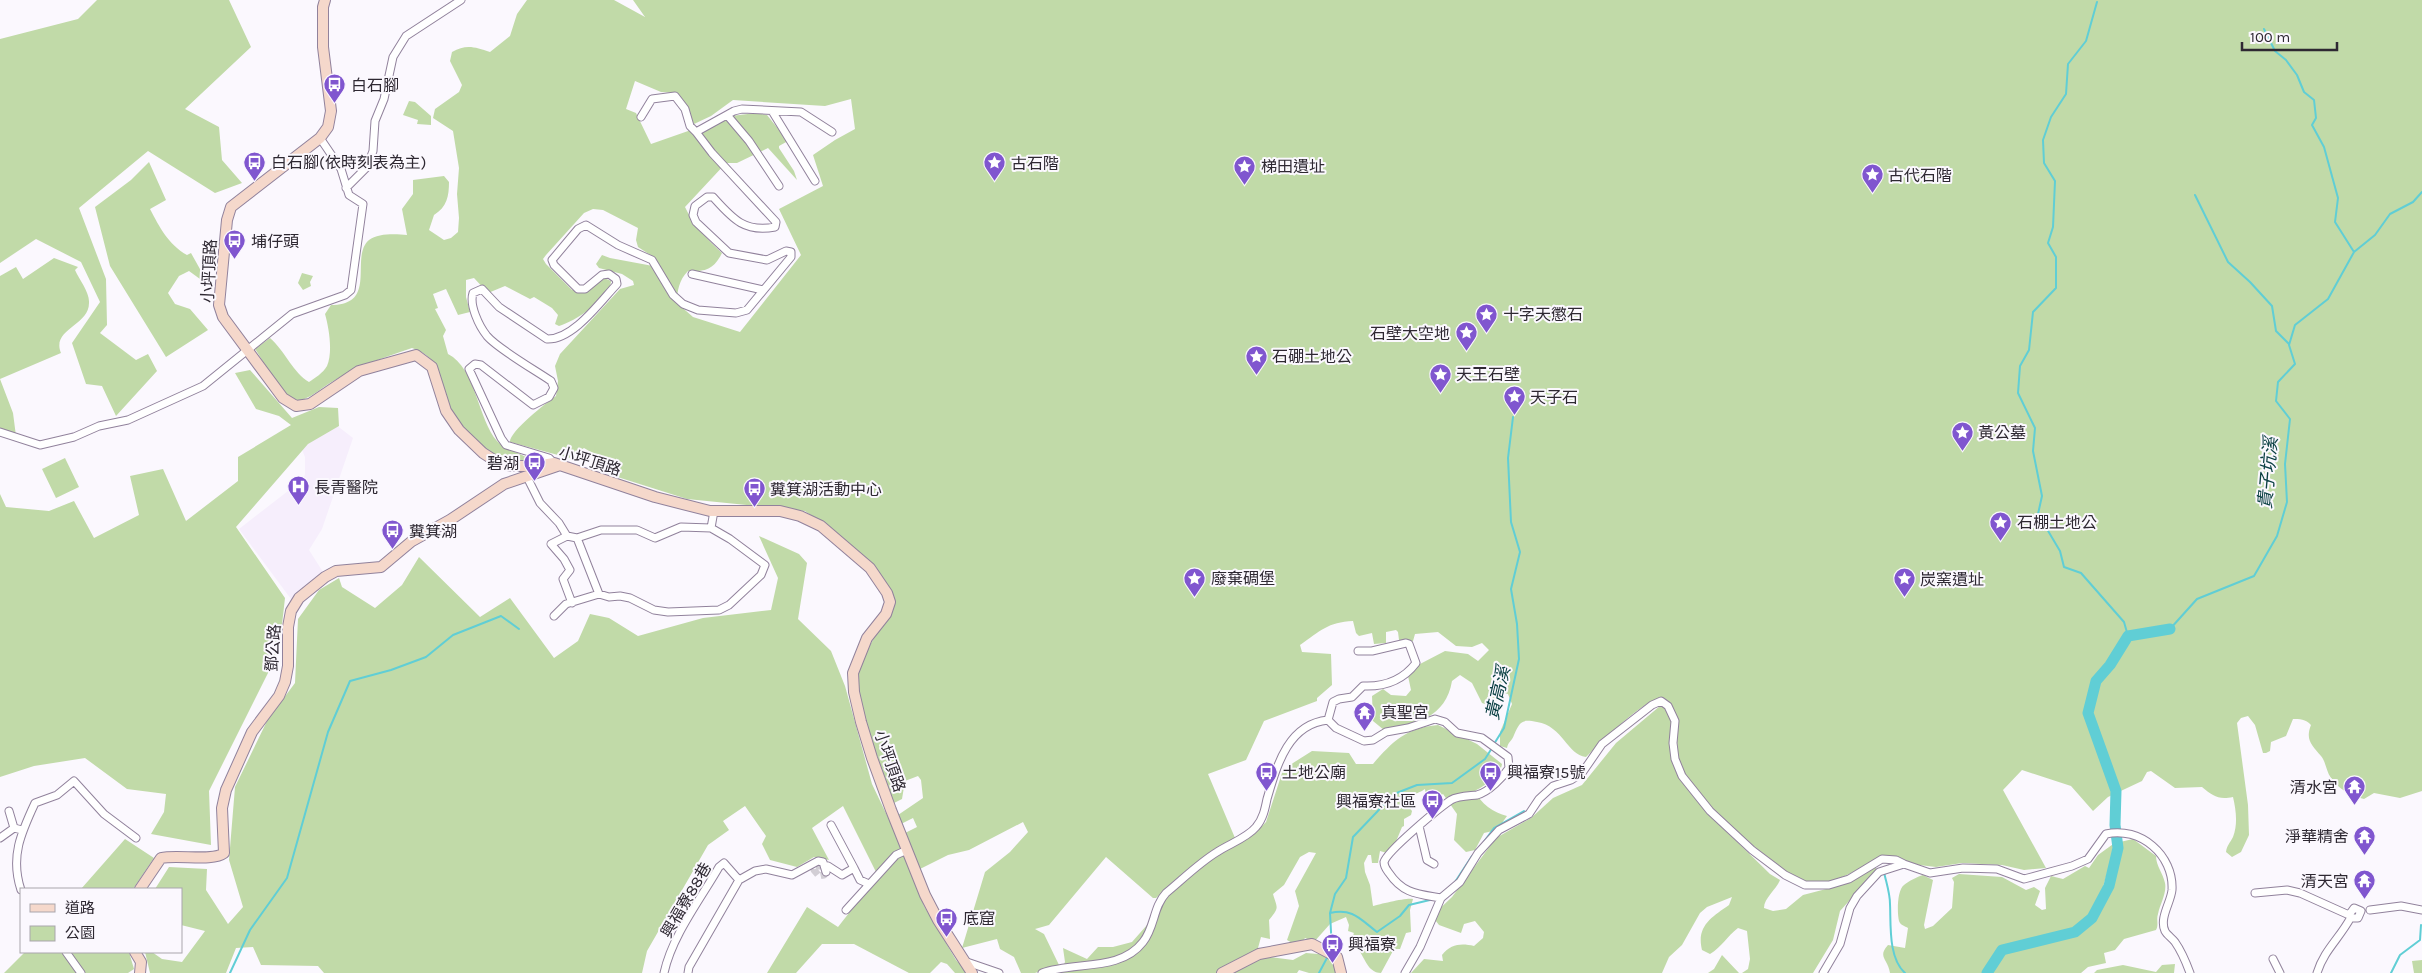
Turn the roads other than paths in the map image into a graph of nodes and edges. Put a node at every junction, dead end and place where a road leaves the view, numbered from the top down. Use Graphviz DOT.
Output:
graph roads {
  1 [pos="325,0"];
  2 [pos="461,0"];
  3 [pos="772,111"];
  4 [pos="727,115"];
  5 [pos="641,117"];
  6 [pos="696,132"];
  7 [pos="832,132"];
  8 [pos="320,138"];
  9 [pos="815,181"];
  10 [pos="779,186"];
  11 [pos="346,188"];
  12 [pos="692,274"];
  13 [pos="763,290"];
  14 [pos="248,349"];
  15 [pos="0,432"];
  16 [pos="558,464"];
  17 [pos="527,477"];
  18 [pos="714,511"];
  19 [pos="711,528"];
  20 [pos="567,536"];
  21 [pos="577,538"];
  22 [pos="600,594"];
  23 [pos="572,603"];
  24 [pos="554,616"];
  25 [pos="1358,651"];
  26 [pos="1328,720"];
  27 [pos="9,811"];
  28 [pos="831,825"];
  29 [pos="1419,826"];
  30 [pos="14,828"];
  31 [pos="22,830"];
  32 [pos="3,836"];
  33 [pos="136,838"];
  34 [pos="18,842"];
  35 [pos="907,850"];
  36 [pos="1434,864"];
  37 [pos="1904,864"];
  38 [pos="854,868"];
  39 [pos="740,880"];
  40 [pos="869,884"];
  41 [pos="21,888"];
  42 [pos="141,888"];
  43 [pos="2255,893"];
  44 [pos="1441,898"];
  45 [pos="846,910"];
  46 [pos="2370,910"];
  47 [pos="2422,910"];
  48 [pos="67,953"];
  49 [pos="136,953"];
  50 [pos="2273,959"];
  51 [pos="964,961"];
  52 [pos="81,973"];
  53 [pos="140,973"];
  54 [pos="664,973"];
  55 [pos="688,973"];
  56 [pos="972,973"];
  57 [pos="999,973"];
  58 [pos="1042,973"];
  59 [pos="1222,973"];
  60 [pos="1341,973"];
  61 [pos="1405,973"];
  62 [pos="1823,973"];
  63 [pos="2190,973"];
  64 [pos="2280,973"];
  65 [pos="2317,973"];
  1 -- 8 [label="street, 小坪頂路"];
  2 -- 11 [label="street"];
  3 -- 4 [label="street"];
  3 -- 7 [label="street"];
  3 -- 9 [label="street"];
  4 -- 6 [label="street"];
  4 -- 10 [label="street"];
  5 -- 6 [label="street"];
  6 -- 13 [label="street"];
  8 -- 11 [label="street"];
  8 -- 14 [label="street, 小坪頂路"];
  11 -- 14 [label="street"];
  12 -- 13 [label="street"];
  13 -- 16 [label="street"];
  14 -- 15 [label="street"];
  14 -- 16 [label="street, 小坪頂路"];
  16 -- 17 [label="street, 鄧公路"];
  16 -- 18 [label="street, 小坪頂路"];
  17 -- 20 [label="street"];
  17 -- 42 [label="street, 鄧公路"];
  18 -- 19 [label="street"];
  18 -- 35 [label="street, 小坪頂路"];
  19 -- 21 [label="street"];
  19 -- 22 [label="street"];
  20 -- 21 [label="street"];
  20 -- 23 [label="street"];
  21 -- 22 [label="street"];
  22 -- 23 [label="street"];
  23 -- 24 [label="street"];
  25 -- 26 [label="street"];
  26 -- 29 [label="street"];
  26 -- 58 [label="street"];
  27 -- 30 [label="street"];
  28 -- 38 [label="street"];
  29 -- 36 [label="street"];
  29 -- 44 [label="street"];
  30 -- 31 [label="street"];
  30 -- 32 [label="street"];
  31 -- 33 [label="street"];
  31 -- 34 [label="street"];
  32 -- 34 [label="street"];
  34 -- 41 [label="street"];
  35 -- 40 [label="street"];
  35 -- 51 [label="street, 小坪頂路"];
  37 -- 44 [label="street"];
  37 -- 62 [label="street"];
  37 -- 63 [label="street"];
  38 -- 39 [label="street"];
  38 -- 40 [label="street"];
  39 -- 54 [label="street, 興福寮88巷"];
  39 -- 55 [label="street"];
  40 -- 45 [label="street"];
  43 -- 65 [label="street"];
  44 -- 61 [label="street"];
  46 -- 47 [label="street"];
  48 -- 52 [label="street"];
  49 -- 53 [label="street"];
  50 -- 64 [label="street"];
  51 -- 56 [label="street, 小坪頂路"];
  51 -- 57 [label="street"];
  59 -- 60 [label="street"];
}
